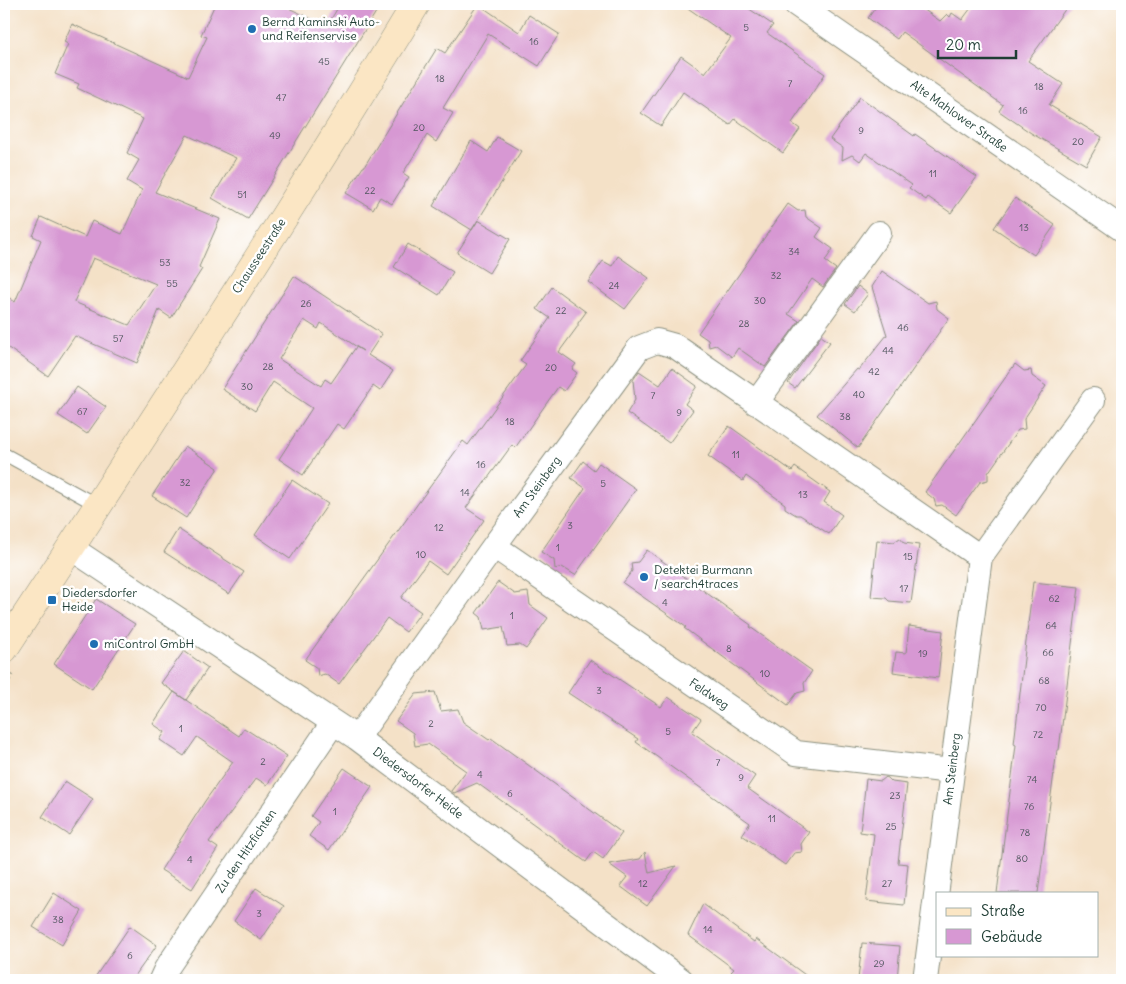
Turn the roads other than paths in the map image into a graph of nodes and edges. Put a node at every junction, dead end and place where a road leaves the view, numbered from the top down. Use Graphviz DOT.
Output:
graph roads {
  1 [pos="416,4"];
  2 [pos="796,4"];
  3 [pos="1122,229"];
  4 [pos="879,233"];
  5 [pos="1093,400"];
  6 [pos="756,403"];
  7 [pos="4,454"];
  8 [pos="99,506"];
  9 [pos="494,546"];
  10 [pos="71,548"];
  11 [pos="980,557"];
  12 [pos="4,649"];
  13 [pos="333,723"];
  14 [pos="357,738"];
  15 [pos="951,771"];
  16 [pos="162,980"];
  17 [pos="682,980"];
  18 [pos="925,980"];
  1 -- 8 [label="main road, Chausseestraße"];
  2 -- 3 [label="street, Alte Mahlower Straße"];
  4 -- 6 [label="street"];
  5 -- 11 [label="street, Am Steinberg"];
  6 -- 9 [label="street, Am Steinberg"];
  6 -- 11 [label="street, Am Steinberg"];
  7 -- 8 [label="lane"];
  8 -- 10 [label="main road, Chausseestraße"];
  9 -- 14 [label="street, Am Steinberg"];
  9 -- 15 [label="street, Feldweg"];
  10 -- 12 [label="main road, Chausseestraße"];
  10 -- 13 [label="street, Diedersdorfer Heide"];
  11 -- 15 [label="street, Am Steinberg"];
  13 -- 14 [label="street, Diedersdorfer Heide"];
  13 -- 16 [label="street, Zu den Hitzfichten"];
  14 -- 17 [label="street, Diedersdorfer Heide"];
  15 -- 18 [label="street, Am Steinberg"];
}
